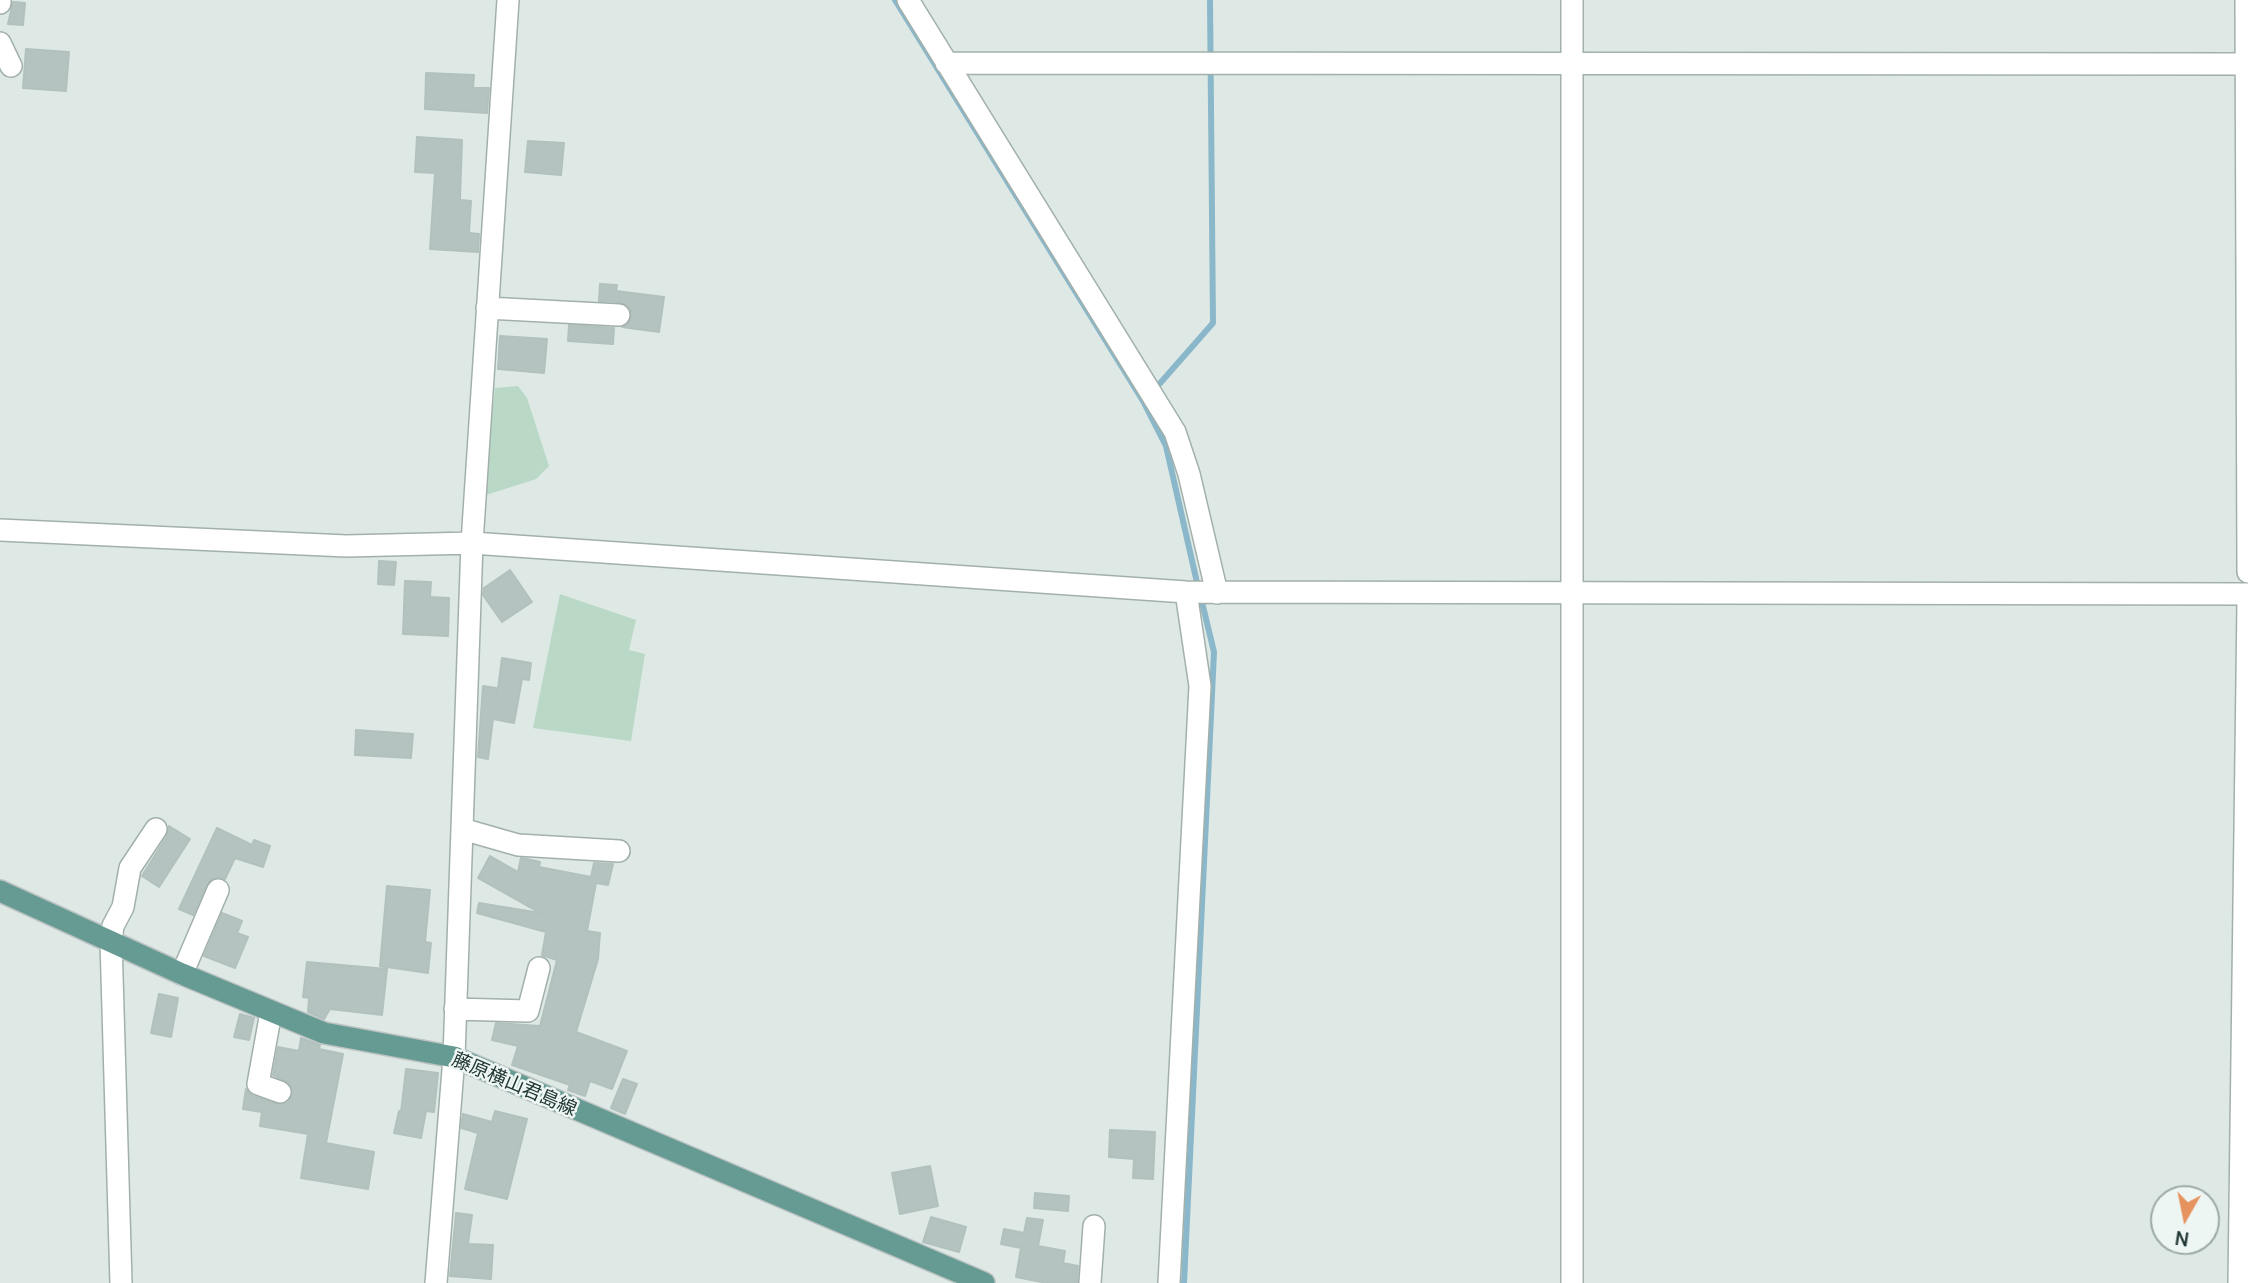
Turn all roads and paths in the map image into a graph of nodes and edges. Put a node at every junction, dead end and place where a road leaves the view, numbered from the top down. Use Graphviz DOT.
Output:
graph roads {
  1 [pos="508,0"];
  2 [pos="908,0"];
  3 [pos="1572,0"];
  4 [pos="2246,0"];
  5 [pos="0,43"];
  6 [pos="946,63"];
  7 [pos="1572,64"];
  8 [pos="2247,64"];
  9 [pos="10,66"];
  10 [pos="488,308"];
  11 [pos="619,315"];
  12 [pos="0,530"];
  13 [pos="472,543"];
  14 [pos="2248,572"];
  15 [pos="1186,592"];
  16 [pos="1217,593"];
  17 [pos="2248,594"];
  18 [pos="1572,595"];
  19 [pos="2248,602"];
  20 [pos="156,829"];
  21 [pos="462,829"];
  22 [pos="619,851"];
  23 [pos="218,890"];
  24 [pos="0,891"];
  25 [pos="111,941"];
  26 [pos="539,968"];
  27 [pos="182,974"];
  28 [pos="455,1009"];
  29 [pos="271,1012"];
  30 [pos="454,1057"];
  31 [pos="280,1091"];
  32 [pos="1094,1226"];
  33 [pos="121,1283"];
  34 [pos="436,1283"];
  35 [pos="984,1283"];
  36 [pos="1090,1283"];
  37 [pos="1169,1283"];
  38 [pos="1572,1283"];
  39 [pos="2239,1283"];
  1 -- 10 [label="street"];
  2 -- 6 [label="street"];
  3 -- 7 [label="street"];
  4 -- 8 [label="street"];
  5 -- 9 [label="street"];
  6 -- 7 [label="street"];
  6 -- 16 [label="street"];
  7 -- 8 [label="street"];
  7 -- 18 [label="street"];
  8 -- 14 [label="street"];
  10 -- 11 [label="street"];
  10 -- 13 [label="street"];
  12 -- 13 [label="street"];
  13 -- 15 [label="street"];
  13 -- 21 [label="street"];
  15 -- 16 [label="street"];
  15 -- 37 [label="street"];
  16 -- 18 [label="street"];
  17 -- 18 [label="street"];
  18 -- 38 [label="street"];
  19 -- 39 [label="street"];
  20 -- 25 [label="street"];
  21 -- 22 [label="street"];
  21 -- 28 [label="street"];
  23 -- 27 [label="street"];
  24 -- 25 [label="main road, 藤原横山君島線"];
  25 -- 27 [label="main road, 藤原横山君島線"];
  25 -- 33 [label="street"];
  26 -- 28 [label="street"];
  27 -- 29 [label="main road, 藤原横山君島線"];
  28 -- 30 [label="street"];
  29 -- 30 [label="main road, 藤原横山君島線"];
  29 -- 31 [label="street"];
  30 -- 34 [label="street"];
  30 -- 35 [label="main road, 藤原横山君島線"];
  32 -- 36 [label="street"];
}
